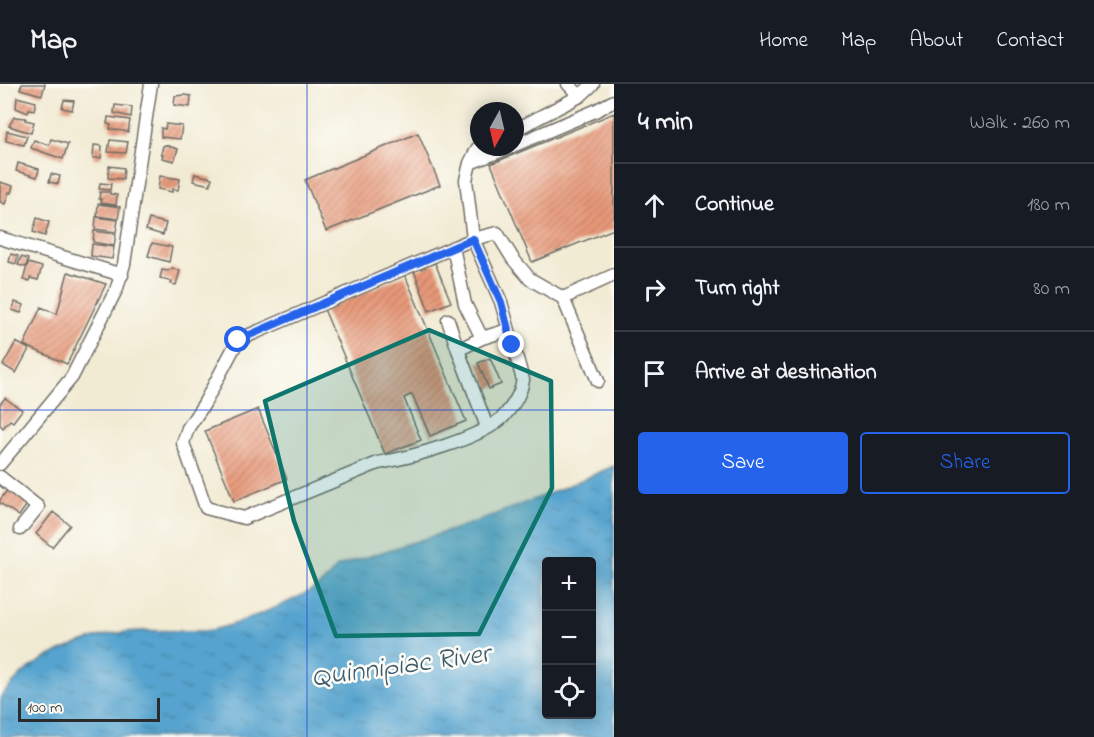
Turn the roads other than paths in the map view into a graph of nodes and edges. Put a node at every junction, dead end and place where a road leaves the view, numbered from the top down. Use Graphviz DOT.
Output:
graph roads {
  1 [pos="151,84"];
  2 [pos="593,84"];
  3 [pos="569,85"];
  4 [pos="580,96"];
  5 [pos="614,101"];
  6 [pos="524,125"];
  7 [pos="524,141"];
  8 [pos="474,156"];
  9 [pos="488,156"];
  10 [pos="470,163"];
  11 [pos="0,238"];
  12 [pos="473,239"];
  13 [pos="453,248"];
  14 [pos="122,275"];
  15 [pos="614,275"];
  16 [pos="563,298"];
  17 [pos="448,320"];
  18 [pos="508,330"];
  19 [pos="482,338"];
  20 [pos="458,350"];
  21 [pos="598,381"];
  22 [pos="487,427"];
  23 [pos="0,464"];
  24 [pos="0,477"];
  25 [pos="20,529"];
  1 -- 14 [label="street"];
  2 -- 4 [label="street"];
  3 -- 4 [label="street"];
  4 -- 6 [label="street"];
  5 -- 7 [label="street"];
  8 -- 10 [label="street"];
  9 -- 10 [label="street"];
  10 -- 12 [label="street"];
  11 -- 14 [label="street"];
  12 -- 13 [label="street"];
  12 -- 16 [label="street"];
  12 -- 18 [label="street"];
  13 -- 19 [label="street"];
  13 -- 22 [label="street"];
  14 -- 23 [label="street"];
  15 -- 16 [label="street"];
  16 -- 21 [label="street"];
  17 -- 20 [label="street"];
  18 -- 19 [label="street"];
  18 -- 22 [label="street"];
  19 -- 20 [label="street"];
  20 -- 22 [label="street"];
  24 -- 25 [label="street"];
}
